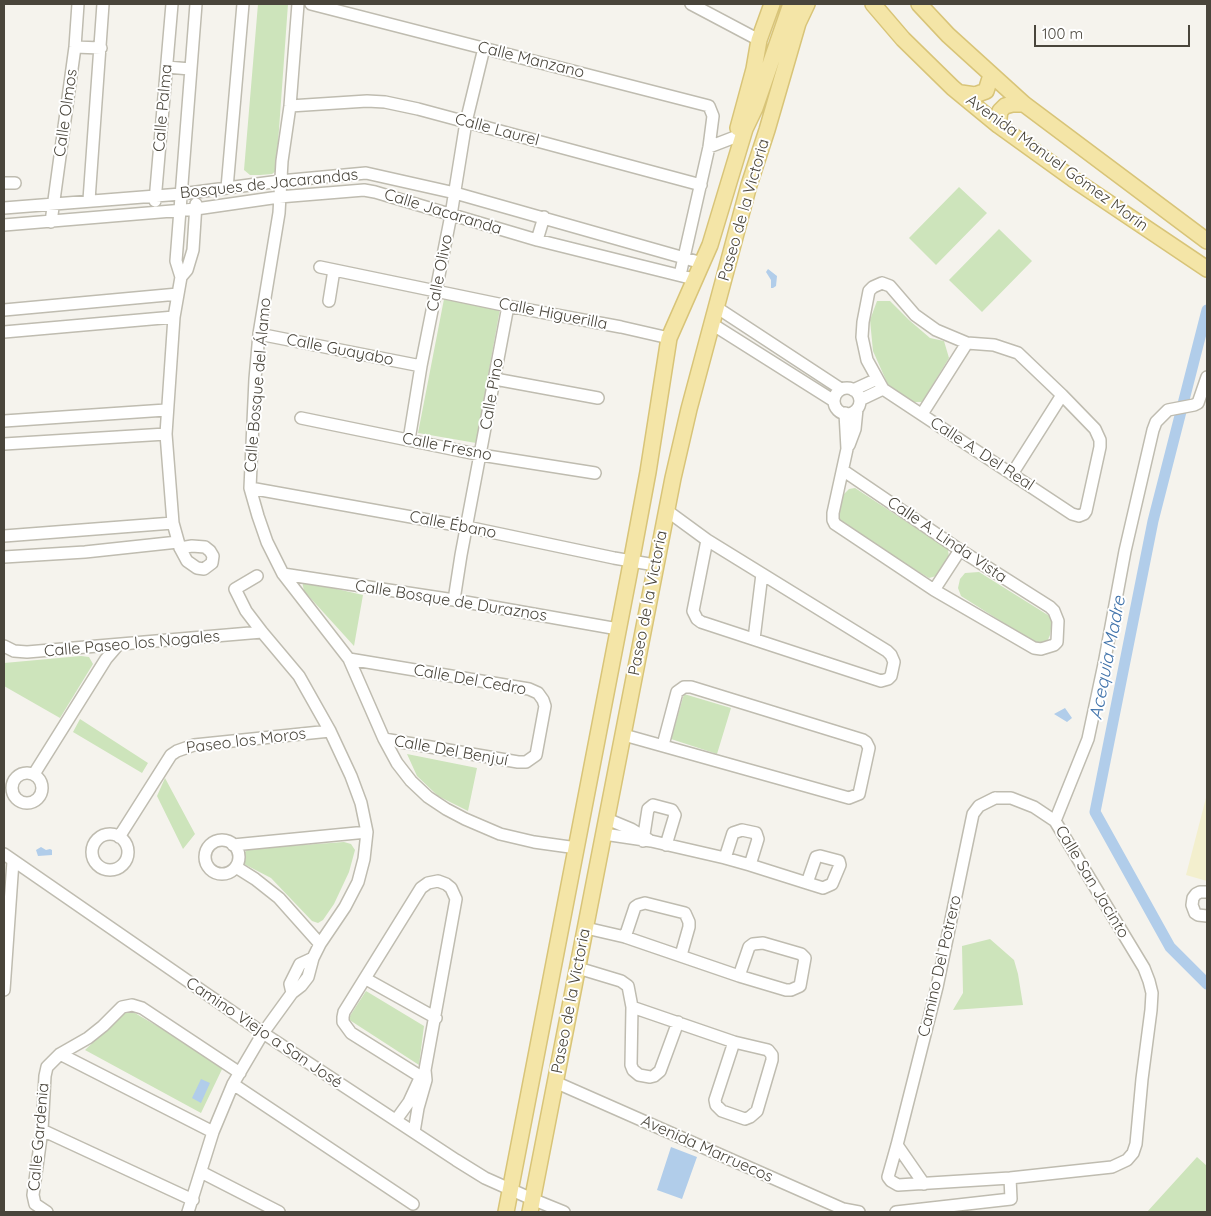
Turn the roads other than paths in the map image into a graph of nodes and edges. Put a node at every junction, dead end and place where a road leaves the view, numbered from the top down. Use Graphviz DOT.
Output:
graph roads {
  1 [pos="78,4"];
  2 [pos="104,4"];
  3 [pos="172,4"];
  4 [pos="196,4"];
  5 [pos="243,4"];
  6 [pos="298,4"];
  7 [pos="311,4"];
  8 [pos="690,4"];
  9 [pos="772,4"];
  10 [pos="781,4"];
  11 [pos="791,4"];
  12 [pos="807,4"];
  13 [pos="815,4"];
  14 [pos="919,4"];
  15 [pos="932,4"];
  16 [pos="871,5"];
  17 [pos="798,22"];
  18 [pos="948,35"];
  19 [pos="760,40"];
  20 [pos="75,47"];
  21 [pos="101,48"];
  22 [pos="484,48"];
  23 [pos="167,67"];
  24 [pos="190,69"];
  25 [pos="991,75"];
  26 [pos="960,94"];
  27 [pos="1024,104"];
  28 [pos="290,106"];
  29 [pos="755,108"];
  30 [pos="466,122"];
  31 [pos="998,125"];
  32 [pos="735,137"];
  33 [pos="709,147"];
  34 [pos="756,159"];
  35 [pos="280,180"];
  36 [pos="701,185"];
  37 [pos="227,188"];
  38 [pos="197,192"];
  39 [pos="181,194"];
  40 [pos="455,194"];
  41 [pos="155,196"];
  42 [pos="279,197"];
  43 [pos="89,200"];
  44 [pos="53,203"];
  45 [pos="4,205"];
  46 [pos="196,209"];
  47 [pos="180,210"];
  48 [pos="154,213"];
  49 [pos="451,215"];
  50 [pos="544,217"];
  51 [pos="52,222"];
  52 [pos="6,224"];
  53 [pos="715,228"];
  54 [pos="537,240"];
  55 [pos="1207,240"];
  56 [pos="684,257"];
  57 [pos="702,263"];
  58 [pos="320,267"];
  59 [pos="1207,269"];
  60 [pos="334,270"];
  61 [pos="181,277"];
  62 [pos="687,277"];
  63 [pos="437,290"];
  64 [pos="178,294"];
  65 [pos="329,301"];
  66 [pos="57,306"];
  67 [pos="508,306"];
  68 [pos="716,307"];
  69 [pos="4,310"];
  70 [pos="174,317"];
  71 [pos="712,324"];
  72 [pos="59,328"];
  73 [pos="4,332"];
  74 [pos="259,334"];
  75 [pos="669,338"];
  76 [pos="967,343"];
  77 [pos="421,366"];
  78 [pos="1207,377"];
  79 [pos="495,379"];
  80 [pos="880,384"];
  81 [pos="847,390"];
  82 [pos="1062,395"];
  83 [pos="598,398"];
  84 [pos="834,401"];
  85 [pos="858,405"];
  86 [pos="166,410"];
  87 [pos="845,413"];
  88 [pos="922,414"];
  89 [pos="301,418"];
  90 [pos="36,419"];
  91 [pos="4,421"];
  92 [pos="166,434"];
  93 [pos="409,440"];
  94 [pos="38,441"];
  95 [pos="4,444"];
  96 [pos="847,449"];
  97 [pos="481,455"];
  98 [pos="844,471"];
  99 [pos="648,472"];
  100 [pos="595,473"];
  101 [pos="1012,474"];
  102 [pos="673,478"];
  103 [pos="250,488"];
  104 [pos="666,510"];
  105 [pos="172,523"];
  106 [pos="467,527"];
  107 [pos="82,530"];
  108 [pos="4,536"];
  109 [pos="707,540"];
  110 [pos="960,550"];
  111 [pos="84,552"];
  112 [pos="4,557"];
  113 [pos="631,561"];
  114 [pos="655,565"];
  115 [pos="282,574"];
  116 [pos="762,574"];
  117 [pos="256,576"];
  118 [pos="934,590"];
  119 [pos="454,600"];
  120 [pos="618,629"];
  121 [pos="262,632"];
  122 [pos="754,639"];
  123 [pos="118,645"];
  124 [pos="4,646"];
  125 [pos="349,660"];
  126 [pos="330,731"];
  127 [pos="624,735"];
  128 [pos="384,739"];
  129 [pos="663,745"];
  130 [pos="518,762"];
  131 [pos="34,774"];
  132 [pos="1055,821"];
  133 [pos="606,827"];
  134 [pos="367,832"];
  135 [pos="119,837"];
  136 [pos="646,839"];
  137 [pos="233,845"];
  138 [pos="666,845"];
  139 [pos="577,848"];
  140 [pos="8,857"];
  141 [pos="725,858"];
  142 [pos="750,865"];
  143 [pos="236,867"];
  144 [pos="807,883"];
  145 [pos="1207,892"];
  146 [pos="1207,916"];
  147 [pos="586,928"];
  148 [pos="625,937"];
  149 [pos="320,944"];
  150 [pos="681,955"];
  151 [pos="578,968"];
  152 [pos="739,976"];
  153 [pos="366,979"];
  154 [pos="4,990"];
  155 [pos="632,1007"];
  156 [pos="436,1018"];
  157 [pos="678,1022"];
  158 [pos="263,1034"];
  159 [pos="734,1042"];
  160 [pos="60,1054"];
  161 [pos="240,1073"];
  162 [pos="424,1076"];
  163 [pos="556,1082"];
  164 [pos="233,1084"];
  165 [pos="396,1120"];
  166 [pos="42,1130"];
  167 [pos="213,1132"];
  168 [pos="414,1132"];
  169 [pos="898,1145"];
  170 [pos="201,1172"];
  171 [pos="1010,1178"];
  172 [pos="924,1184"];
  173 [pos="510,1190"];
  174 [pos="193,1200"];
  175 [pos="413,1204"];
  176 [pos="531,1206"];
  177 [pos="47,1212"];
  178 [pos="188,1212"];
  179 [pos="278,1212"];
  180 [pos="506,1212"];
  181 [pos="564,1212"];
  182 [pos="859,1212"];
  183 [pos="896,1212"];
  1 -- 20 [label="street, Calle Olmos"];
  2 -- 21 [label="street, Calle Olmos"];
  3 -- 23 [label="street, Calle Palma"];
  4 -- 24 [label="street, Calle Palma"];
  5 -- 37 [label="street"];
  6 -- 28 [label="street, Calle Bosque del Álamo"];
  7 -- 22 [label="street, Calle Manzano"];
  8 -- 19 [label="street"];
  9 -- 19 [label="main road"];
  10 -- 29 [label="main road"];
  11 -- 29 [label="main road"];
  12 -- 17 [label="main road, Paseo de la Victoria"];
  13 -- 17 [label="main road"];
  14 -- 18 [label="main road, Avenida Manuel Gómez Morín"];
  15 -- 18 [label="main road"];
  16 -- 26 [label="main road, Avenida Manuel Gómez Morín"];
  17 -- 34 [label="main road, Paseo de la Victoria"];
  18 -- 25 [label="main road, Avenida Manuel Gómez Morín"];
  19 -- 32 [label="main road"];
  20 -- 21 [label="street"];
  20 -- 44 [label="street, Calle Olmos"];
  21 -- 43 [label="street, Calle Olmos"];
  22 -- 30 [label="street, Calle Olivo"];
  22 -- 33 [label="street, Calle Manzano"];
  23 -- 24 [label="street"];
  23 -- 41 [label="street, Calle Palma"];
  24 -- 39 [label="street, Calle Palma"];
  25 -- 26 [label="main road"];
  25 -- 27 [label="main road, Avenida Manuel Gómez Morín"];
  26 -- 31 [label="main road, Avenida Manuel Gómez Morín"];
  27 -- 31 [label="main road"];
  27 -- 55 [label="main road, Avenida Manuel Gómez Morín"];
  28 -- 30 [label="street, Calle Laurel"];
  28 -- 35 [label="street, Calle Bosque del Álamo"];
  29 -- 34 [label="main road"];
  29 -- 53 [label="main road, Paseo de la Victoria"];
  30 -- 36 [label="street, Calle Laurel"];
  30 -- 40 [label="street, Calle Olivo"];
  31 -- 59 [label="main road, Avenida Manuel Gómez Morín"];
  32 -- 33 [label="street"];
  32 -- 53 [label="main road"];
  33 -- 36 [label="street, Calle Manzano"];
  34 -- 68 [label="main road, Paseo de la Victoria"];
  35 -- 37 [label="street, Bosques de Jacarandas"];
  35 -- 40 [label="street, Bosques de Jacarandas"];
  35 -- 42 [label="street, Calle Bosque del Álamo"];
  36 -- 56 [label="street, Calle Manzano"];
  37 -- 38 [label="street, Bosques de Jacarandas"];
  38 -- 39 [label="street, Bosques de Jacarandas"];
  38 -- 46 [label="street"];
  39 -- 41 [label="street, Bosques de Jacarandas"];
  39 -- 47 [label="street, Calle Palma"];
  40 -- 49 [label="street, Calle Olivo"];
  40 -- 50 [label="street, Bosques de Jacarandas"];
  41 -- 43 [label="street, Bosques de Jacarandas"];
  41 -- 48 [label="street, Calle Palma"];
  42 -- 46 [label="street, Calle Jacaranda"];
  42 -- 49 [label="street, Calle Jacaranda"];
  42 -- 74 [label="street, Calle Bosque del Álamo"];
  43 -- 44 [label="street, Bosques de Jacarandas"];
  44 -- 45 [label="street, Bosques de Jacarandas"];
  44 -- 51 [label="street, Calle Olmos"];
  45 -- 52 [label="street, Calle Jacaranda"];
  46 -- 47 [label="street, Calle Jacaranda"];
  46 -- 61 [label="street"];
  47 -- 48 [label="street, Calle Jacaranda"];
  47 -- 61 [label="street, Calle Palma"];
  48 -- 51 [label="street, Calle Jacaranda"];
  49 -- 54 [label="street, Calle Jacaranda"];
  49 -- 63 [label="street, Calle Olivo"];
  50 -- 54 [label="street"];
  50 -- 56 [label="street, Bosques de Jacarandas"];
  51 -- 52 [label="street, Calle Jacaranda"];
  53 -- 57 [label="main road, Paseo de la Victoria"];
  54 -- 62 [label="street, Calle Jacaranda"];
  56 -- 57 [label="street, Bosques de Jacarandas"];
  56 -- 62 [label="street, Calle Manzano"];
  57 -- 62 [label="main road, Paseo de la Victoria"];
  58 -- 60 [label="street, Calle Higuerilla"];
  60 -- 63 [label="street, Calle Higuerilla"];
  60 -- 65 [label="street"];
  61 -- 64 [label="street"];
  62 -- 75 [label="main road, Paseo de la Victoria"];
  63 -- 67 [label="street, Calle Higuerilla"];
  63 -- 77 [label="street, Calle Olivo"];
  64 -- 66 [label="street"];
  64 -- 70 [label="street"];
  66 -- 69 [label="street"];
  66 -- 72 [label="street"];
  67 -- 75 [label="street, Calle Higuerilla"];
  67 -- 79 [label="street, Calle Pino"];
  68 -- 71 [label="main road, Paseo de la Victoria"];
  68 -- 81 [label="street"];
  70 -- 72 [label="street"];
  70 -- 86 [label="street"];
  71 -- 84 [label="street"];
  71 -- 102 [label="main road, Paseo de la Victoria"];
  72 -- 73 [label="street"];
  74 -- 77 [label="street, Calle Guayabo"];
  74 -- 103 [label="street, Calle Bosque del Álamo"];
  75 -- 99 [label="main road, Paseo de la Victoria"];
  76 -- 80 [label="street"];
  76 -- 82 [label="street"];
  76 -- 88 [label="street"];
  77 -- 93 [label="street, Calle Olivo"];
  78 -- 132 [label="street, Calle San Jacinto"];
  79 -- 83 [label="street"];
  79 -- 97 [label="street, Calle Pino"];
  80 -- 81 [label="street"];
  80 -- 85 [label="street"];
  80 -- 88 [label="street, Calle A. Del Real"];
  81 -- 84 [label="street"];
  81 -- 85 [label="street"];
  82 -- 101 [label="street"];
  82 -- 101 [label="street, Calle A. Del Real"];
  84 -- 87 [label="street"];
  85 -- 87 [label="street"];
  85 -- 96 [label="street"];
  86 -- 90 [label="street"];
  86 -- 92 [label="street"];
  87 -- 96 [label="street"];
  88 -- 101 [label="street, Calle A. Del Real"];
  89 -- 93 [label="street, Calle Fresno"];
  90 -- 91 [label="street"];
  90 -- 94 [label="street"];
  92 -- 94 [label="street"];
  92 -- 105 [label="street"];
  93 -- 97 [label="street, Calle Fresno"];
  94 -- 95 [label="street"];
  96 -- 98 [label="street"];
  97 -- 100 [label="street, Calle Fresno"];
  97 -- 106 [label="street, Calle Pino"];
  98 -- 110 [label="street, Calle A. Linda Vista"];
  98 -- 118 [label="street"];
  99 -- 102 [label="main road"];
  99 -- 113 [label="main road, Paseo de la Victoria"];
  102 -- 104 [label="main road, Paseo de la Victoria"];
  103 -- 106 [label="street, Calle Ébano"];
  103 -- 115 [label="street, Calle Bosque del Álamo"];
  104 -- 109 [label="street"];
  104 -- 114 [label="main road, Paseo de la Victoria"];
  105 -- 107 [label="street"];
  105 -- 111 [label="street"];
  106 -- 113 [label="street, Calle Ébano"];
  106 -- 119 [label="street, Calle Pino"];
  107 -- 108 [label="street"];
  107 -- 111 [label="street"];
  109 -- 116 [label="street"];
  109 -- 122 [label="street"];
  110 -- 118 [label="street"];
  110 -- 118 [label="street, Calle A. Linda Vista"];
  111 -- 112 [label="street"];
  113 -- 114 [label="street, Calle Ébano"];
  113 -- 120 [label="main road, Paseo de la Victoria"];
  114 -- 127 [label="main road, Paseo de la Victoria"];
  115 -- 119 [label="street, Calle Bosque de Duraznos"];
  115 -- 125 [label="street, Calle Bosque del Álamo"];
  116 -- 122 [label="street"];
  116 -- 122 [label="street"];
  117 -- 121 [label="street"];
  119 -- 120 [label="street, Calle Bosque de Duraznos"];
  120 -- 139 [label="main road, Paseo de la Victoria"];
  121 -- 123 [label="street, Calle Paseo los Nogales"];
  121 -- 126 [label="street"];
  123 -- 124 [label="street, Calle Paseo los Nogales"];
  123 -- 131 [label="street"];
  125 -- 128 [label="street, Calle Bosque del Álamo"];
  125 -- 130 [label="street, Calle Del Cedro"];
  126 -- 134 [label="street"];
  126 -- 135 [label="street, Paseo los Moros"];
  127 -- 129 [label="street"];
  127 -- 133 [label="main road, Paseo de la Victoria"];
  128 -- 130 [label="street, Calle Del Benjuí"];
  128 -- 139 [label="street, Calle Bosque del Álamo"];
  129 -- 129 [label="street"];
  132 -- 169 [label="street, Camino Del Potrero"];
  132 -- 171 [label="street, Calle San Jacinto"];
  133 -- 136 [label="street"];
  133 -- 147 [label="main road, Paseo de la Victoria"];
  134 -- 137 [label="street"];
  134 -- 149 [label="street"];
  136 -- 138 [label="street"];
  136 -- 138 [label="street"];
  137 -- 143 [label="street"];
  137 -- 143 [label="street"];
  138 -- 141 [label="street"];
  139 -- 173 [label="main road, Paseo de la Victoria"];
  140 -- 154 [label="street"];
  140 -- 158 [label="street, Camino Viejo a San José"];
  141 -- 142 [label="street"];
  141 -- 142 [label="street"];
  142 -- 144 [label="street"];
  143 -- 149 [label="street"];
  144 -- 144 [label="street"];
  145 -- 146 [label="street"];
  147 -- 148 [label="street"];
  147 -- 151 [label="main road, Paseo de la Victoria"];
  148 -- 150 [label="street"];
  148 -- 150 [label="street"];
  149 -- 158 [label="street"];
  150 -- 152 [label="street"];
  151 -- 155 [label="street"];
  151 -- 163 [label="main road, Paseo de la Victoria"];
  152 -- 152 [label="street"];
  153 -- 156 [label="street"];
  153 -- 156 [label="street"];
  153 -- 162 [label="street"];
  155 -- 157 [label="street"];
  155 -- 157 [label="street"];
  156 -- 162 [label="street"];
  157 -- 159 [label="street"];
  158 -- 161 [label="street"];
  158 -- 165 [label="street, Camino Viejo a San José"];
  159 -- 159 [label="street"];
  160 -- 161 [label="street, Calle Gardenia"];
  160 -- 166 [label="street, Calle Gardenia"];
  160 -- 167 [label="street"];
  161 -- 164 [label="street"];
  162 -- 165 [label="street"];
  162 -- 168 [label="street"];
  163 -- 176 [label="main road, Paseo de la Victoria"];
  163 -- 182 [label="street, Avenida Marruecos"];
  164 -- 167 [label="street"];
  164 -- 175 [label="street"];
  165 -- 168 [label="street, Camino Viejo a San José"];
  166 -- 174 [label="street"];
  166 -- 177 [label="street, Calle Gardenia"];
  167 -- 170 [label="street"];
  168 -- 173 [label="street, Camino Viejo a San José"];
  169 -- 172 [label="street"];
  169 -- 172 [label="street, Camino Del Potrero"];
  170 -- 174 [label="street"];
  170 -- 179 [label="street"];
  171 -- 172 [label="street"];
  171 -- 183 [label="street"];
  173 -- 176 [label="street, Camino Viejo a San José"];
  173 -- 180 [label="main road, Paseo de la Victoria"];
  174 -- 178 [label="street"];
  176 -- 181 [label="street, Camino Viejo a San José"];
}
